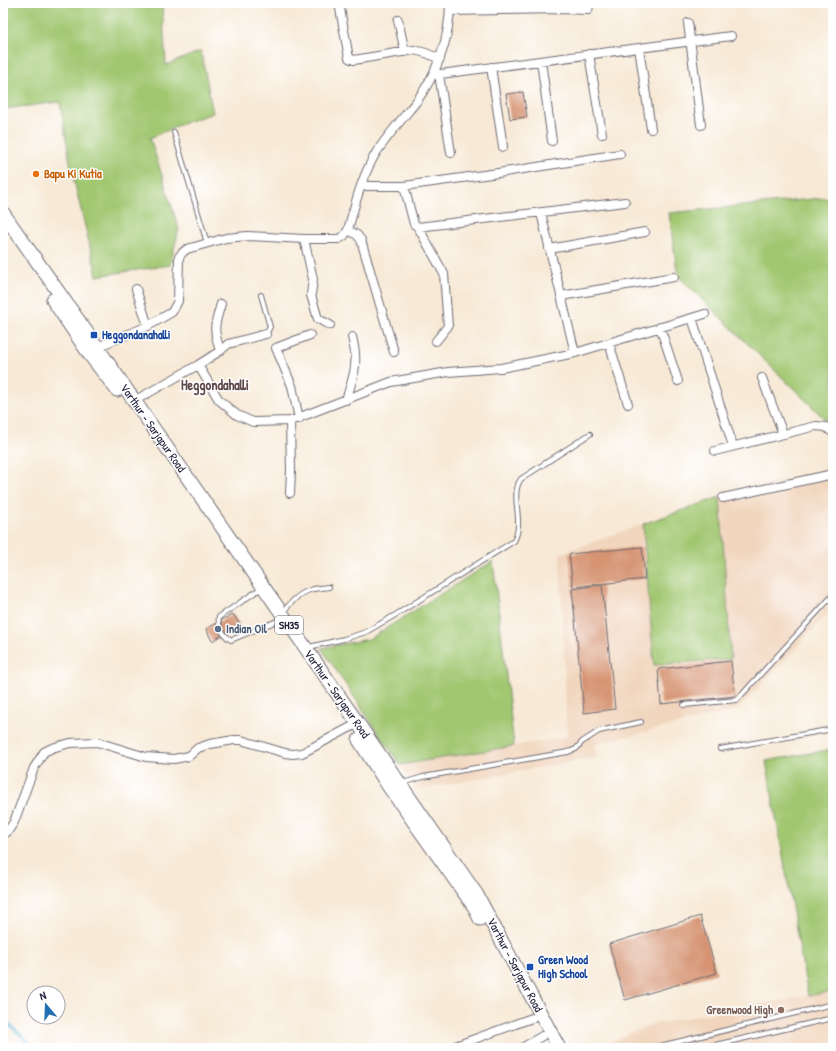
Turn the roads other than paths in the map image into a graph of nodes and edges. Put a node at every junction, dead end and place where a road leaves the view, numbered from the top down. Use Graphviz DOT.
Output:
graph roads {
  1 [pos="339,3"];
  2 [pos="590,3"];
  3 [pos="450,7"];
  4 [pos="398,20"];
  5 [pos="688,23"];
  6 [pos="731,36"];
  7 [pos="690,41"];
  8 [pos="639,48"];
  9 [pos="405,52"];
  10 [pos="589,54"];
  11 [pos="440,59"];
  12 [pos="542,61"];
  13 [pos="491,67"];
  14 [pos="436,74"];
  15 [pos="701,125"];
  16 [pos="651,130"];
  17 [pos="174,132"];
  18 [pos="602,134"];
  19 [pos="552,141"];
  20 [pos="504,147"];
  21 [pos="451,153"];
  22 [pos="620,154"];
  23 [pos="361,186"];
  24 [pos="404,186"];
  25 [pos="625,202"];
  26 [pos="3,213"];
  27 [pos="541,213"];
  28 [pos="3,225"];
  29 [pos="418,227"];
  30 [pos="348,230"];
  31 [pos="645,232"];
  32 [pos="304,239"];
  33 [pos="207,243"];
  34 [pos="550,249"];
  35 [pos="674,277"];
  36 [pos="136,289"];
  37 [pos="261,295"];
  38 [pos="561,296"];
  39 [pos="222,304"];
  40 [pos="705,314"];
  41 [pos="692,318"];
  42 [pos="330,325"];
  43 [pos="148,326"];
  44 [pos="660,327"];
  45 [pos="266,334"];
  46 [pos="310,335"];
  47 [pos="352,337"];
  48 [pos="436,341"];
  49 [pos="609,343"];
  50 [pos="97,347"];
  51 [pos="220,351"];
  52 [pos="394,352"];
  53 [pos="575,353"];
  54 [pos="198,365"];
  55 [pos="762,378"];
  56 [pos="678,381"];
  57 [pos="346,400"];
  58 [pos="134,401"];
  59 [pos="628,404"];
  60 [pos="299,419"];
  61 [pos="290,421"];
  62 [pos="833,433"];
  63 [pos="590,434"];
  64 [pos="783,434"];
  65 [pos="733,446"];
  66 [pos="715,451"];
  67 [pos="833,474"];
  68 [pos="290,492"];
  69 [pos="723,498"];
  70 [pos="329,587"];
  71 [pos="257,591"];
  72 [pos="833,595"];
  73 [pos="279,617"];
  74 [pos="303,648"];
  75 [pos="684,705"];
  76 [pos="641,722"];
  77 [pos="351,727"];
  78 [pos="833,729"];
  79 [pos="720,749"];
  80 [pos="394,786"];
  81 [pos="3,835"];
  82 [pos="833,1004"];
  83 [pos="532,1018"];
  84 [pos="833,1018"];
  85 [pos="542,1036"];
  86 [pos="450,1048"];
  87 [pos="522,1048"];
  88 [pos="549,1048"];
  89 [pos="559,1048"];
  90 [pos="652,1048"];
  91 [pos="702,1048"];
  1 -- 9 [label="street"];
  2 -- 3 [label="street"];
  3 -- 11 [label="street"];
  4 -- 9 [label="street"];
  5 -- 7 [label="street"];
  6 -- 7 [label="street"];
  7 -- 8 [label="street"];
  7 -- 15 [label="street"];
  8 -- 10 [label="street"];
  8 -- 16 [label="street"];
  9 -- 11 [label="street"];
  10 -- 12 [label="street"];
  10 -- 18 [label="street"];
  11 -- 14 [label="street"];
  12 -- 13 [label="street"];
  12 -- 19 [label="street"];
  13 -- 14 [label="street"];
  13 -- 20 [label="street"];
  14 -- 21 [label="street"];
  14 -- 23 [label="street"];
  17 -- 33 [label="lane"];
  22 -- 24 [label="street"];
  23 -- 24 [label="street"];
  23 -- 30 [label="street"];
  24 -- 29 [label="street"];
  25 -- 27 [label="street"];
  26 -- 50 [label="main road, Varthur - Sarjapur Road / SH35"];
  27 -- 29 [label="street"];
  27 -- 34 [label="street"];
  28 -- 71 [label="main road, Varthur - Sarjapur Road / SH35"];
  29 -- 48 [label="street"];
  30 -- 32 [label="street"];
  30 -- 52 [label="street"];
  31 -- 34 [label="street"];
  32 -- 33 [label="street"];
  32 -- 42 [label="street"];
  33 -- 43 [label="street"];
  34 -- 38 [label="street"];
  35 -- 38 [label="street"];
  36 -- 43 [label="street"];
  37 -- 45 [label="lane"];
  38 -- 53 [label="street"];
  39 -- 51 [label="street"];
  40 -- 41 [label="street"];
  41 -- 44 [label="street"];
  41 -- 65 [label="street"];
  43 -- 50 [label="street"];
  44 -- 49 [label="street"];
  44 -- 56 [label="street"];
  45 -- 51 [label="street"];
  46 -- 60 [label="street"];
  47 -- 57 [label="street"];
  49 -- 53 [label="street"];
  49 -- 59 [label="street"];
  50 -- 58 [label="main road, Varthur - Sarjapur Road / SH35"];
  51 -- 54 [label="street"];
  53 -- 57 [label="street"];
  54 -- 58 [label="street"];
  54 -- 61 [label="street"];
  55 -- 64 [label="street"];
  57 -- 60 [label="street"];
  58 -- 73 [label="main road, Varthur - Sarjapur Road / SH35"];
  60 -- 61 [label="street"];
  61 -- 68 [label="street"];
  62 -- 64 [label="street"];
  63 -- 74 [label="lane"];
  64 -- 65 [label="street"];
  65 -- 66 [label="street"];
  67 -- 69 [label="street"];
  70 -- 73 [label="lane"];
  71 -- 73 [label="main road, Varthur - Sarjapur Road / SH35"];
  71 -- 73 [label="lane"];
  72 -- 75 [label="lane"];
  73 -- 74 [label="main road, Varthur - Sarjapur Road / SH35"];
  73 -- 77 [label="main road, Varthur - Sarjapur Road / SH35"];
  74 -- 80 [label="main road, Varthur - Sarjapur Road / SH35"];
  76 -- 80 [label="lane"];
  77 -- 80 [label="main road, Varthur - Sarjapur Road / SH35"];
  77 -- 81 [label="street"];
  78 -- 79 [label="lane"];
  80 -- 83 [label="main road, Varthur - Sarjapur Road / SH35"];
  80 -- 89 [label="main road, Varthur - Sarjapur Road / SH35"];
  82 -- 90 [label="lane"];
  83 -- 85 [label="main road, Varthur - Sarjapur Road / SH35"];
  83 -- 86 [label="street"];
  84 -- 91 [label="lane"];
  85 -- 87 [label="street"];
  85 -- 88 [label="main road, Varthur - Sarjapur Road / SH35"];
}
